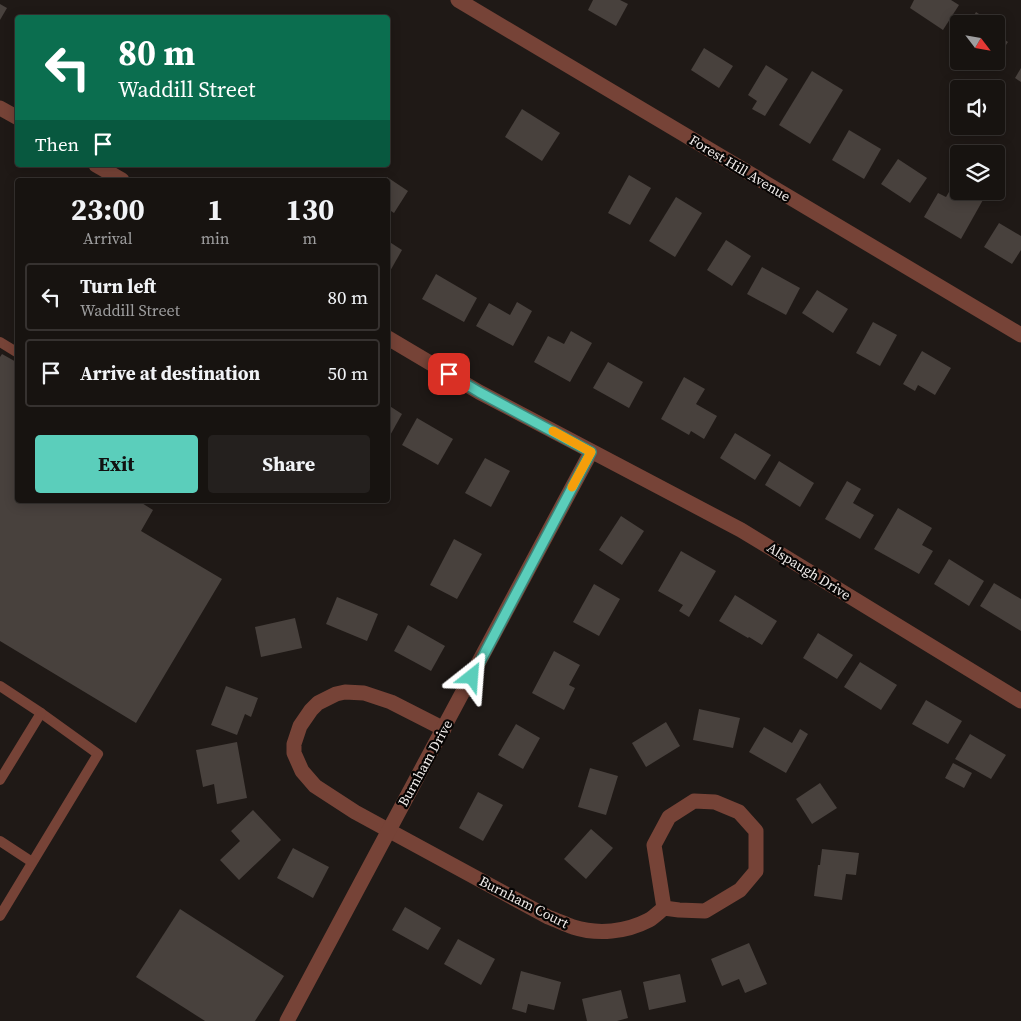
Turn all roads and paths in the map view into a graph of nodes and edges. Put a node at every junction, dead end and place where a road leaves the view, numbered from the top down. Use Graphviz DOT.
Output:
graph roads {
  1 [pos="458,0"];
  2 [pos="0,108"];
  3 [pos="15,116"];
  4 [pos="99,167"];
  5 [pos="119,178"];
  6 [pos="1021,336"];
  7 [pos="390,339"];
  8 [pos="0,342"];
  9 [pos="15,351"];
  10 [pos="591,452"];
  11 [pos="0,686"];
  12 [pos="1021,701"];
  13 [pos="41,713"];
  14 [pos="444,729"];
  15 [pos="0,780"];
  16 [pos="388,830"];
  17 [pos="0,841"];
  18 [pos="32,862"];
  19 [pos="664,908"];
  20 [pos="0,916"];
  21 [pos="287,1021"];
  1 -- 6 [label="street, Forest Hill Avenue"];
  2 -- 3 [label="street"];
  4 -- 5 [label="street"];
  7 -- 10 [label="street, Alspaugh Drive"];
  8 -- 9 [label="lane"];
  10 -- 12 [label="street, Alspaugh Drive"];
  10 -- 14 [label="street, Burnham Drive"];
  11 -- 13 [label="lane"];
  13 -- 15 [label="lane"];
  13 -- 18 [label="lane"];
  14 -- 16 [label="street, Burnham Drive"];
  14 -- 16 [label="street"];
  16 -- 19 [label="street, Burnham Court"];
  16 -- 21 [label="street, Burnham Drive"];
  17 -- 18 [label="lane"];
  18 -- 20 [label="lane"];
  19 -- 19 [label="street"];
}
